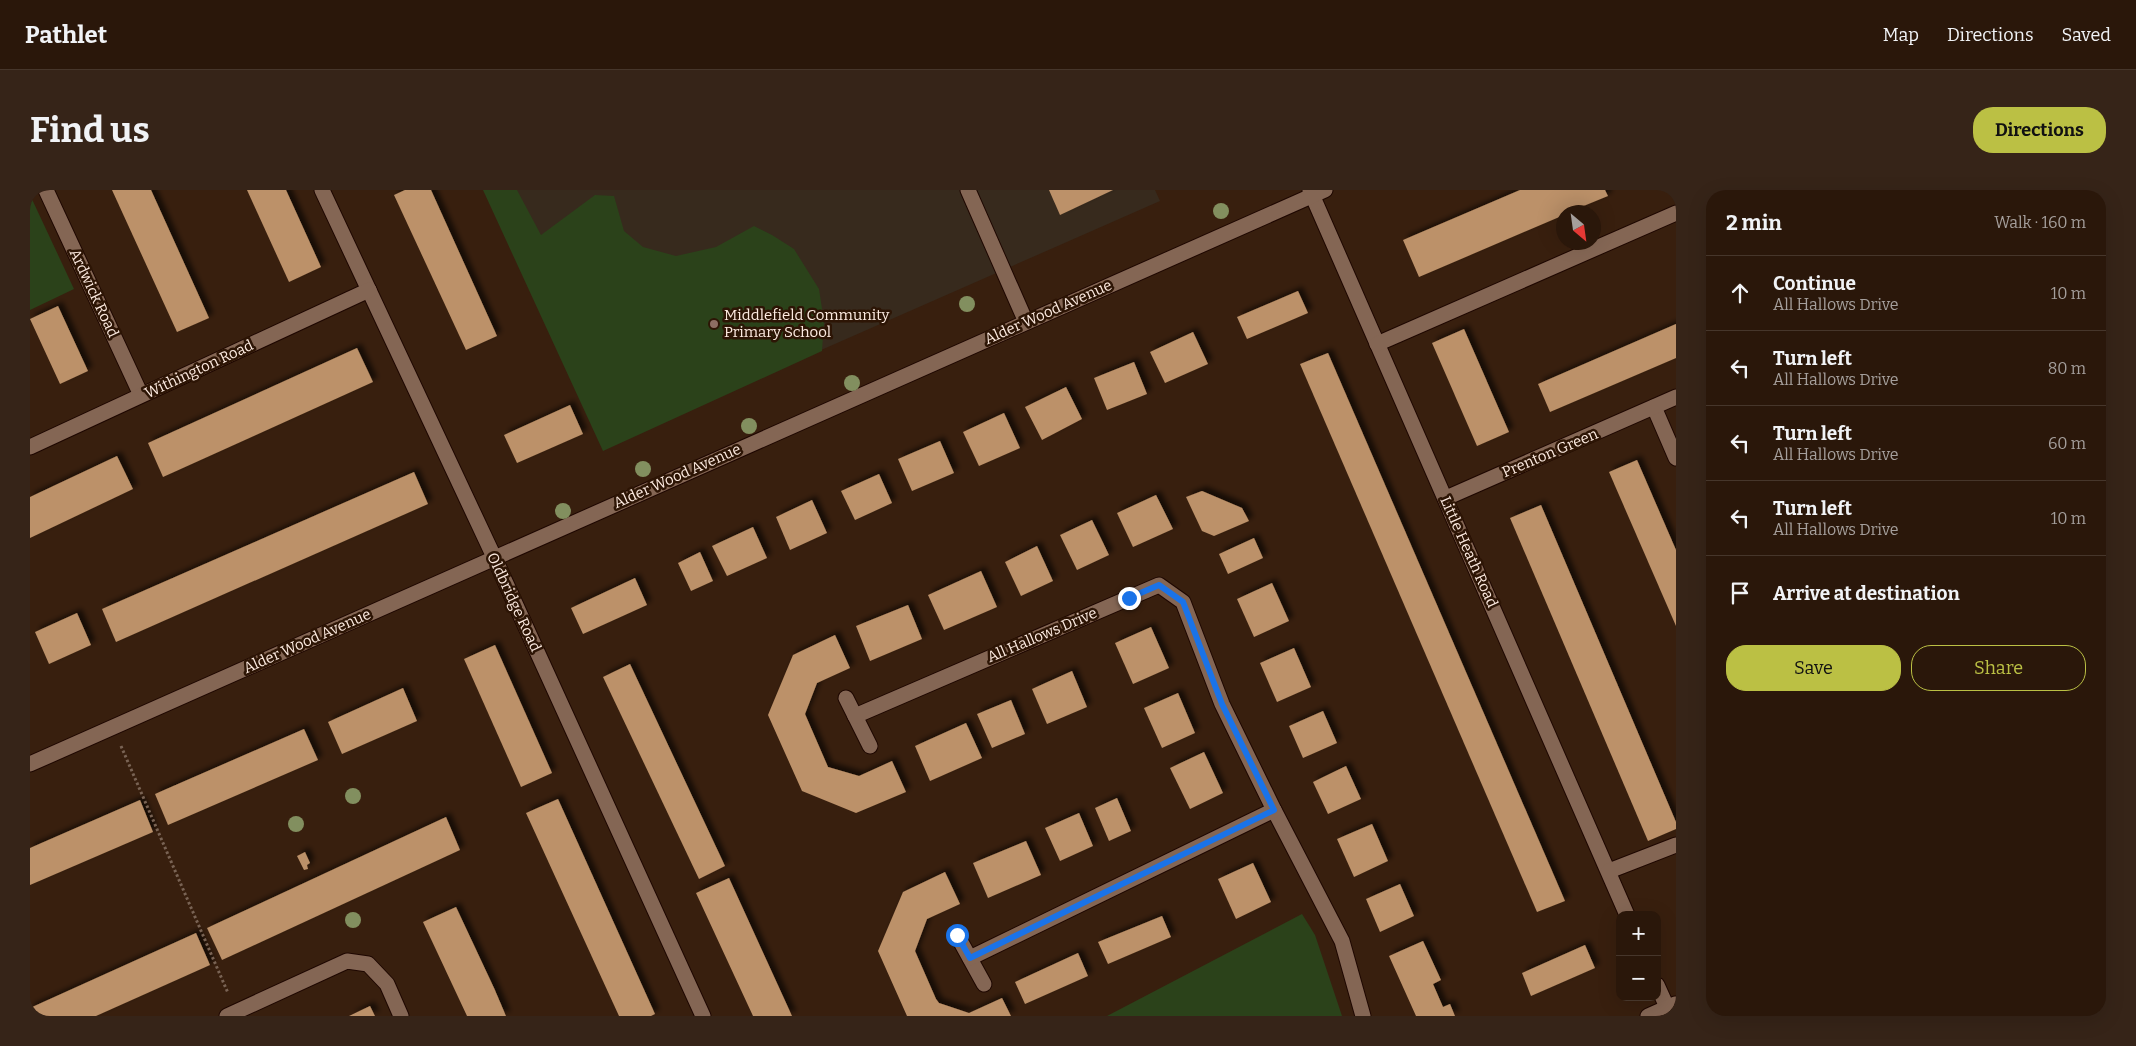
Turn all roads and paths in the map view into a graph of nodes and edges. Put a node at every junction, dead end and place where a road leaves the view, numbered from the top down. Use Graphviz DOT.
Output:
graph roads {
  1 [pos="46,190"];
  2 [pos="322,190"];
  3 [pos="968,190"];
  4 [pos="1316,192"];
  5 [pos="1676,213"];
  6 [pos="368,290"];
  7 [pos="1026,322"];
  8 [pos="1378,344"];
  9 [pos="142,396"];
  10 [pos="1676,397"];
  11 [pos="1654,407"];
  12 [pos="30,447"];
  13 [pos="1676,458"];
  14 [pos="1446,498"];
  15 [pos="494,557"];
  16 [pos="846,698"];
  17 [pos="854,716"];
  18 [pos="113,727"];
  19 [pos="870,746"];
  20 [pos="30,764"];
  21 [pos="1274,810"];
  22 [pos="1676,846"];
  23 [pos="1609,871"];
  24 [pos="1625,911"];
  25 [pos="957,935"];
  26 [pos="970,958"];
  27 [pos="984,984"];
  28 [pos="1661,991"];
  29 [pos="1671,1009"];
  30 [pos="231,1014"];
  31 [pos="402,1016"];
  32 [pos="703,1016"];
  33 [pos="1364,1016"];
  34 [pos="1648,1016"];
  1 -- 9 [label="street, Ardwick Road"];
  2 -- 6 [label="street, Oldbridge Road"];
  3 -- 7 [label="street"];
  4 -- 7 [label="street, Alder Wood Avenue"];
  4 -- 8 [label="street, Little Heath Road"];
  5 -- 8 [label="street"];
  6 -- 9 [label="street, Withington Road"];
  6 -- 15 [label="street, Oldbridge Road"];
  7 -- 15 [label="street, Alder Wood Avenue"];
  8 -- 14 [label="street, Little Heath Road"];
  9 -- 12 [label="street, Withington Road"];
  10 -- 11 [label="street, Prenton Green"];
  11 -- 13 [label="street"];
  11 -- 14 [label="street, Prenton Green"];
  14 -- 23 [label="street, Little Heath Road"];
  15 -- 18 [label="street, Alder Wood Avenue"];
  15 -- 32 [label="street, Oldbridge Road"];
  16 -- 17 [label="street"];
  17 -- 19 [label="street"];
  17 -- 21 [label="street, All Hallows Drive"];
  18 -- 20 [label="street, Alder Wood Avenue"];
  18 -- 30 [label="path"];
  21 -- 26 [label="street"];
  21 -- 33 [label="street, All Hallows Drive"];
  22 -- 23 [label="street"];
  23 -- 24 [label="street, Little Heath Road"];
  25 -- 26 [label="street"];
  26 -- 27 [label="street"];
  28 -- 29 [label="street"];
  29 -- 34 [label="street"];
  30 -- 31 [label="street"];
}
